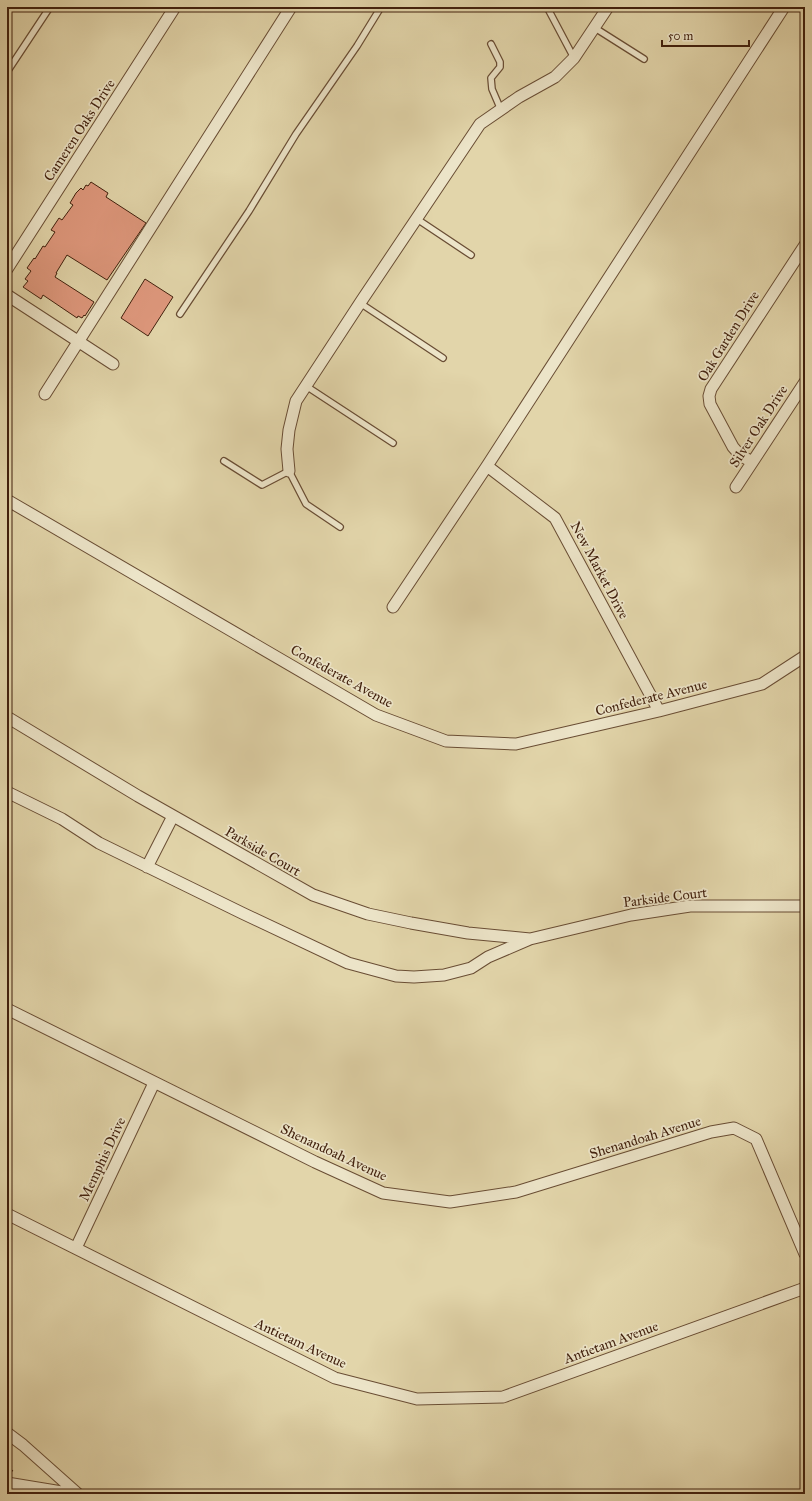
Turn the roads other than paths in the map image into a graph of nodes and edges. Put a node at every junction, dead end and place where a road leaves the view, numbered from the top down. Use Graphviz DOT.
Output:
graph roads {
  1 [pos="50,7"];
  2 [pos="175,7"];
  3 [pos="291,7"];
  4 [pos="381,7"];
  5 [pos="547,7"];
  6 [pos="608,7"];
  7 [pos="784,7"];
  8 [pos="595,28"];
  9 [pos="491,44"];
  10 [pos="574,58"];
  11 [pos="644,59"];
  12 [pos="7,72"];
  13 [pos="501,110"];
  14 [pos="417,218"];
  15 [pos="805,245"];
  16 [pos="471,256"];
  17 [pos="7,269"];
  18 [pos="7,295"];
  19 [pos="360,303"];
  20 [pos="180,314"];
  21 [pos="78,341"];
  22 [pos="443,358"];
  23 [pos="113,364"];
  24 [pos="805,382"];
  25 [pos="306,386"];
  26 [pos="45,394"];
  27 [pos="393,443"];
  28 [pos="224,461"];
  29 [pos="752,462"];
  30 [pos="487,466"];
  31 [pos="289,471"];
  32 [pos="736,487"];
  33 [pos="7,500"];
  34 [pos="340,527"];
  35 [pos="393,607"];
  36 [pos="805,656"];
  37 [pos="659,711"];
  38 [pos="7,717"];
  39 [pos="7,792"];
  40 [pos="173,816"];
  41 [pos="147,867"];
  42 [pos="805,906"];
  43 [pos="530,939"];
  44 [pos="7,1010"];
  45 [pos="154,1083"];
  46 [pos="7,1214"];
  47 [pos="76,1248"];
  48 [pos="805,1254"];
  49 [pos="805,1288"];
  50 [pos="7,1433"];
  51 [pos="7,1483"];
  52 [pos="74,1494"];
  53 [pos="78,1494"];
  1 -- 12 [label="lane"];
  2 -- 17 [label="street, Cameren Oaks Drive"];
  3 -- 21 [label="street"];
  4 -- 20 [label="lane"];
  5 -- 10 [label="lane"];
  6 -- 8 [label="street"];
  7 -- 30 [label="street"];
  8 -- 10 [label="street"];
  8 -- 11 [label="lane"];
  9 -- 13 [label="lane"];
  10 -- 13 [label="street"];
  13 -- 14 [label="street"];
  14 -- 16 [label="lane"];
  14 -- 19 [label="street"];
  15 -- 29 [label="street, Oak Garden Drive"];
  18 -- 21 [label="street"];
  19 -- 22 [label="lane"];
  19 -- 25 [label="street"];
  21 -- 23 [label="street"];
  21 -- 26 [label="street"];
  24 -- 29 [label="street, Silver Oak Drive"];
  25 -- 27 [label="lane"];
  25 -- 31 [label="street"];
  28 -- 31 [label="lane"];
  29 -- 32 [label="street, Silver Oak Drive"];
  30 -- 35 [label="street"];
  30 -- 37 [label="street, New Market Drive"];
  31 -- 34 [label="lane"];
  33 -- 37 [label="street, Confederate Avenue"];
  36 -- 37 [label="street, Confederate Avenue"];
  38 -- 40 [label="street, Parkside Court"];
  39 -- 41 [label="street, Parkside Court"];
  40 -- 41 [label="street"];
  40 -- 43 [label="street, Parkside Court"];
  41 -- 43 [label="street, Parkside Court"];
  42 -- 43 [label="street, Parkside Court"];
  44 -- 45 [label="street, Shenandoah Avenue"];
  45 -- 47 [label="street, Memphis Drive"];
  45 -- 48 [label="street, Shenandoah Avenue"];
  46 -- 47 [label="street, Antietam Avenue"];
  47 -- 49 [label="street, Antietam Avenue"];
  50 -- 53 [label="street"];
  51 -- 52 [label="street"];
}
